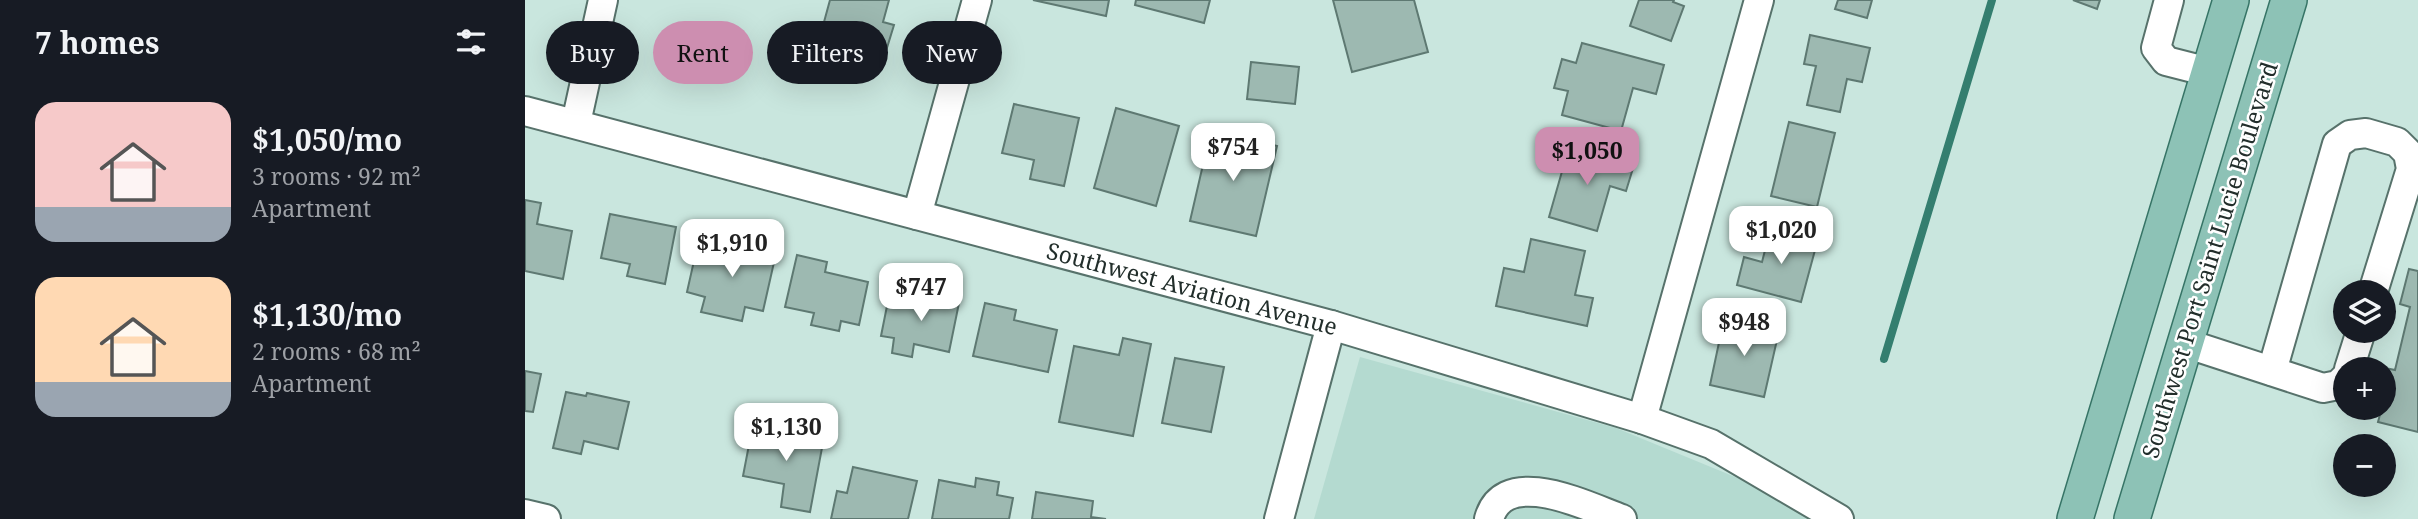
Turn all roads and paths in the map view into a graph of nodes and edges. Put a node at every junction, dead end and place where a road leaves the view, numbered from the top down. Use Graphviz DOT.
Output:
graph roads {
  1 [pos="603,0"];
  2 [pos="977,0"];
  3 [pos="1759,0"];
  4 [pos="2169,0"];
  5 [pos="2231,0"];
  6 [pos="2289,0"];
  7 [pos="2209,72"];
  8 [pos="525,111"];
  9 [pos="576,123"];
  10 [pos="917,215"];
  11 [pos="2377,280"];
  12 [pos="1331,325"];
  13 [pos="2185,343"];
  14 [pos="2272,371"];
  15 [pos="2333,386"];
  16 [pos="1642,419"];
  17 [pos="525,514"];
  18 [pos="1831,517"];
  19 [pos="547,519"];
  20 [pos="1279,519"];
  21 [pos="1489,519"];
  22 [pos="1622,519"];
  23 [pos="2075,519"];
  24 [pos="2131,519"];
  1 -- 9 [label="street"];
  2 -- 10 [label="street"];
  3 -- 16 [label="street"];
  4 -- 7 [label="street"];
  5 -- 7 [label="main road"];
  6 -- 13 [label="main road, Southwest Port Saint Lucie Boulevard"];
  7 -- 23 [label="main road"];
  8 -- 9 [label="street, Southwest Aviation Avenue"];
  9 -- 10 [label="street, Southwest Aviation Avenue"];
  10 -- 12 [label="street, Southwest Aviation Avenue"];
  11 -- 14 [label="street"];
  12 -- 16 [label="street, Southwest Aviation Avenue"];
  12 -- 20 [label="street"];
  13 -- 14 [label="street"];
  13 -- 24 [label="main road, Southwest Port Saint Lucie Boulevard"];
  14 -- 15 [label="street"];
  16 -- 18 [label="street, Southwest Aviation Avenue"];
  17 -- 19 [label="street"];
  21 -- 22 [label="street"];
}
